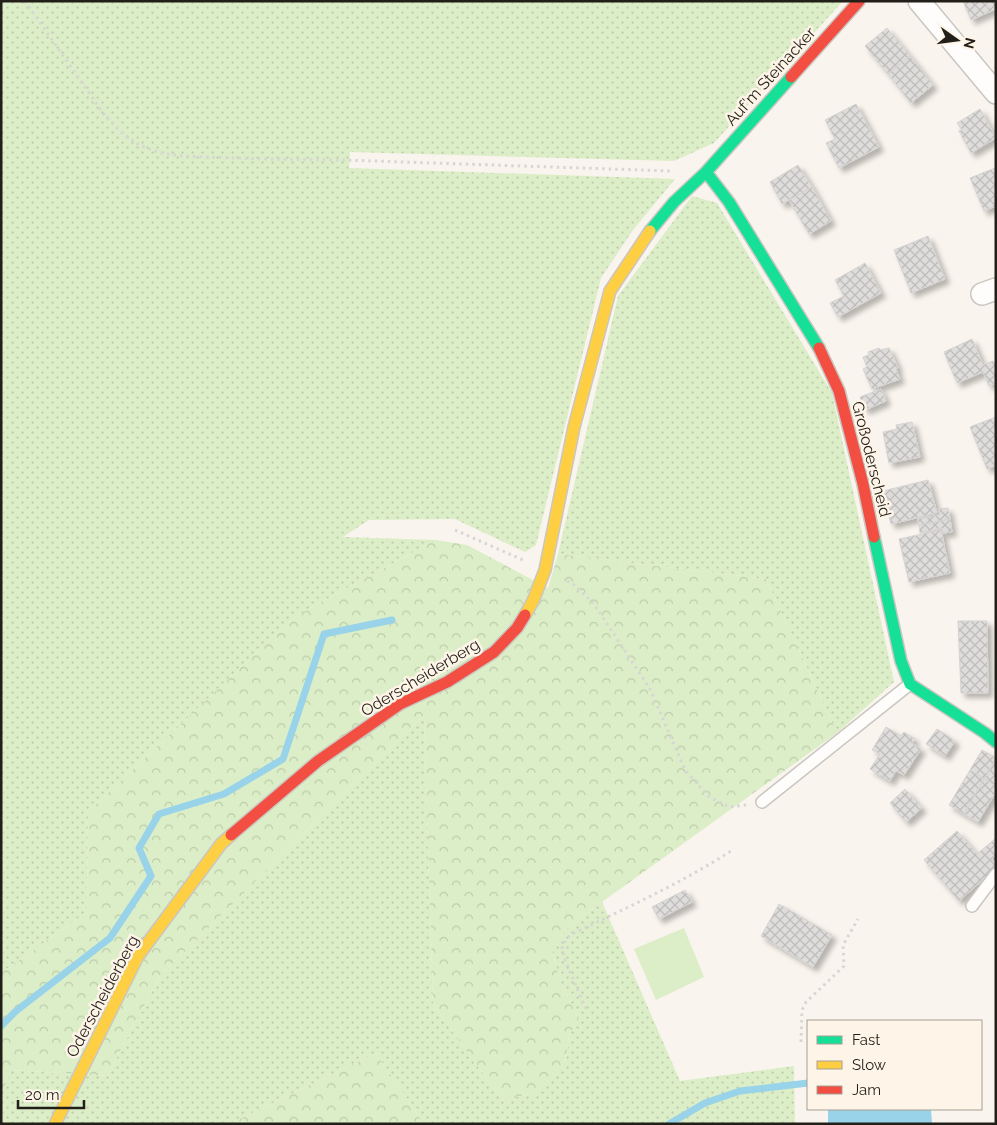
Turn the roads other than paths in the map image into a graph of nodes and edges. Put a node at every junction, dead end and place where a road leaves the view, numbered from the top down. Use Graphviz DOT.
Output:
graph roads {
  1 [pos="859,1"];
  2 [pos="919,1"];
  3 [pos="996,93"];
  4 [pos="706,172"];
  5 [pos="910,684"];
  6 [pos="996,742"];
  7 [pos="762,802"];
  8 [pos="996,874"];
  9 [pos="972,906"];
  10 [pos="55,1124"];
  1 -- 4 [label="street, Auf'm Steinacker"];
  2 -- 3 [label="street"];
  4 -- 5 [label="street, Großoderscheid"];
  4 -- 10 [label="street, Oderscheiderberg"];
  5 -- 6 [label="street"];
  5 -- 7 [label="lane"];
  8 -- 9 [label="lane"];
}
